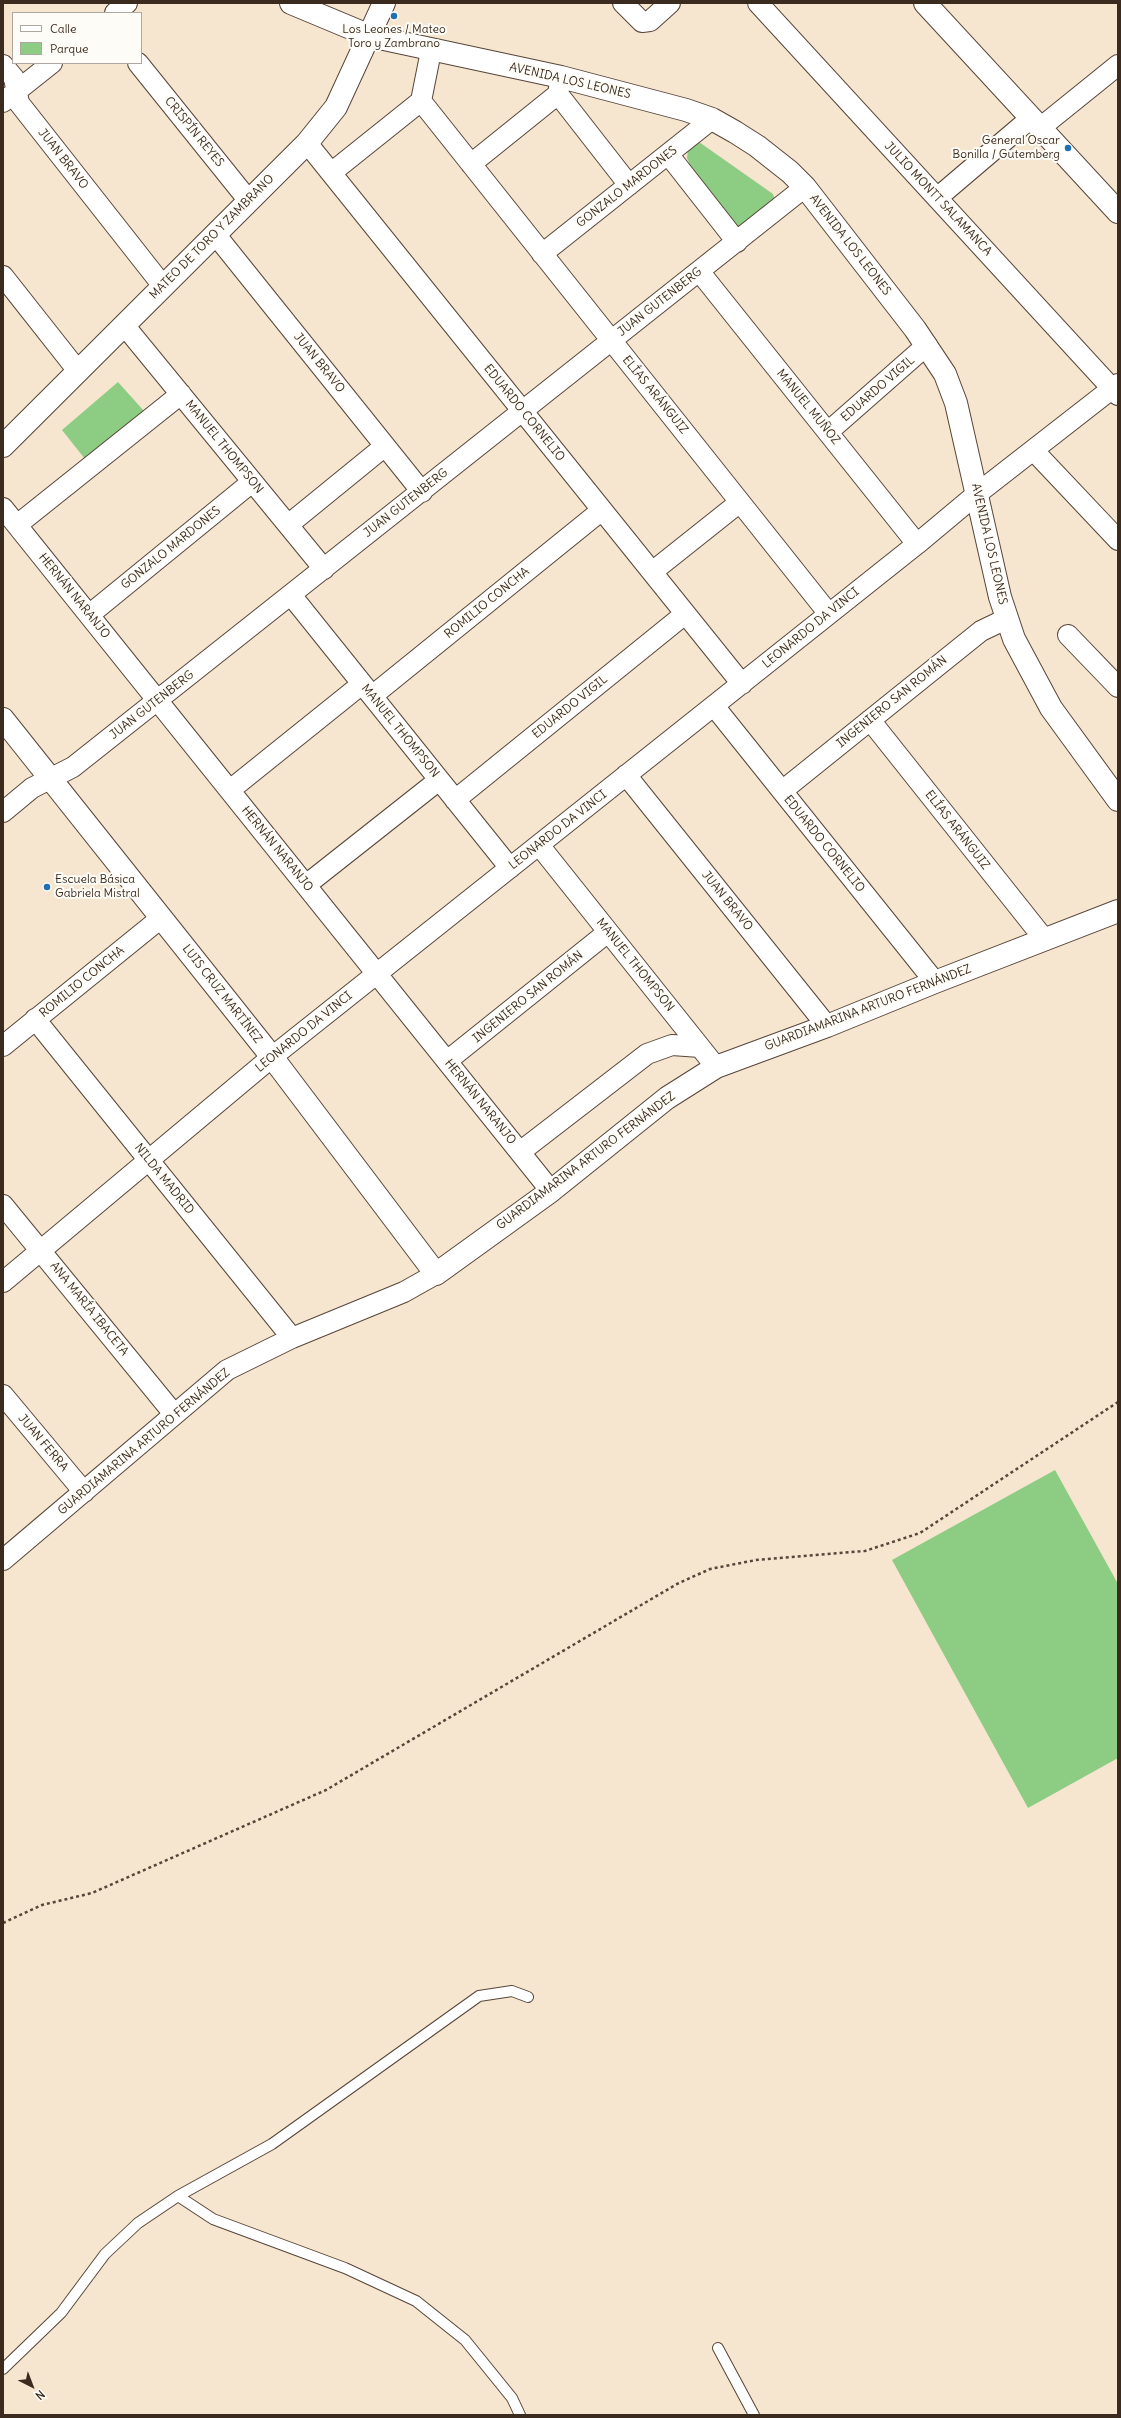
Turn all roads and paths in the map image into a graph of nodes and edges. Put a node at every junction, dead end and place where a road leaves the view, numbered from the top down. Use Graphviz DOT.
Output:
graph roads {
  1 [pos="128,3"];
  2 [pos="291,3"];
  3 [pos="384,3"];
  4 [pos="623,3"];
  5 [pos="670,3"];
  6 [pos="758,3"];
  7 [pos="925,3"];
  8 [pos="116,12"];
  9 [pos="370,36"];
  10 [pos="431,50"];
  11 [pos="51,64"];
  12 [pos="139,64"];
  13 [pos="3,65"];
  14 [pos="1118,65"];
  15 [pos="559,86"];
  16 [pos="10,97"];
  17 [pos="421,102"];
  18 [pos="712,119"];
  19 [pos="1036,123"];
  20 [pos="307,143"];
  21 [pos="668,154"];
  22 [pos="471,164"];
  23 [pos="331,173"];
  24 [pos="629,185"];
  25 [pos="805,187"];
  26 [pos="937,198"];
  27 [pos="248,201"];
  28 [pos="1118,212"];
  29 [pos="216,234"];
  30 [pos="737,242"];
  31 [pos="542,254"];
  32 [pos="699,271"];
  33 [pos="3,276"];
  34 [pos="163,286"];
  35 [pos="124,325"];
  36 [pos="612,341"];
  37 [pos="928,345"];
  38 [pos="78,370"];
  39 [pos="1116,389"];
  40 [pos="181,394"];
  41 [pos="523,411"];
  42 [pos="828,432"];
  43 [pos="3,446"];
  44 [pos="385,446"];
  45 [pos="1034,451"];
  46 [pos="252,482"];
  47 [pos="422,492"];
  48 [pos="978,493"];
  49 [pos="740,502"];
  50 [pos="3,508"];
  51 [pos="602,510"];
  52 [pos="288,525"];
  53 [pos="18,526"];
  54 [pos="1118,540"];
  55 [pos="917,544"];
  56 [pos="324,569"];
  57 [pos="652,572"];
  58 [pos="291,595"];
  59 [pos="685,614"];
  60 [pos="829,614"];
  61 [pos="89,615"];
  62 [pos="1006,619"];
  63 [pos="1068,635"];
  64 [pos="742,684"];
  65 [pos="1118,687"];
  66 [pos="367,690"];
  67 [pos="158,700"];
  68 [pos="714,706"];
  69 [pos="3,719"];
  70 [pos="870,720"];
  71 [pos="626,775"];
  72 [pos="51,779"];
  73 [pos="439,780"];
  74 [pos="230,790"];
  75 [pos="782,791"];
  76 [pos="455,800"];
  77 [pos="1118,800"];
  78 [pos="3,812"];
  79 [pos="539,845"];
  80 [pos="510,868"];
  81 [pos="306,885"];
  82 [pos="1118,911"];
  83 [pos="161,918"];
  84 [pos="608,932"];
  85 [pos="1045,940"];
  86 [pos="377,974"];
  87 [pos="935,982"];
  88 [pos="35,1020"];
  89 [pos="827,1026"];
  90 [pos="3,1046"];
  91 [pos="700,1047"];
  92 [pos="272,1057"];
  93 [pos="447,1061"];
  94 [pos="716,1067"];
  95 [pos="520,1152"];
  96 [pos="149,1160"];
  97 [pos="551,1191"];
  98 [pos="3,1205"];
  99 [pos="41,1251"];
  100 [pos="436,1274"];
  101 [pos="3,1282"];
  102 [pos="292,1338"];
  103 [pos="3,1395"];
  104 [pos="1118,1402"];
  105 [pos="174,1414"];
  106 [pos="84,1492"];
  107 [pos="3,1560"];
  108 [pos="3,1923"];
  109 [pos="528,1997"];
  110 [pos="178,2196"];
  111 [pos="718,2348"];
  112 [pos="3,2368"];
  113 [pos="520,2415"];
  114 [pos="754,2415"];
  1 -- 8 [label="street"];
  2 -- 9 [label="street, AVENIDA LOS LEONES"];
  3 -- 9 [label="street, MATEO DE TORO Y ZAMBRANO"];
  4 -- 5 [label="street"];
  6 -- 26 [label="street, JULIO MONTT SALAMANCA"];
  7 -- 19 [label="street"];
  9 -- 10 [label="street, AVENIDA LOS LEONES"];
  9 -- 20 [label="street, MATEO DE TORO Y ZAMBRANO"];
  10 -- 15 [label="street, AVENIDA LOS LEONES"];
  10 -- 17 [label="street"];
  11 -- 16 [label="street"];
  12 -- 27 [label="street, CRISPÍN REYES"];
  13 -- 16 [label="street, JUAN BRAVO"];
  14 -- 19 [label="street"];
  15 -- 18 [label="street, AVENIDA LOS LEONES"];
  15 -- 22 [label="street"];
  15 -- 24 [label="street"];
  16 -- 34 [label="street, JUAN BRAVO"];
  17 -- 22 [label="street, ELÍAS ARÁNGUIZ"];
  17 -- 23 [label="street"];
  18 -- 21 [label="street, GONZALO MARDONES"];
  18 -- 25 [label="street, AVENIDA LOS LEONES"];
  19 -- 26 [label="street"];
  19 -- 28 [label="street"];
  20 -- 23 [label="street, EDUARDO CORNELIO"];
  20 -- 27 [label="street, MATEO DE TORO Y ZAMBRANO"];
  21 -- 24 [label="street, GONZALO MARDONES"];
  21 -- 30 [label="street"];
  22 -- 31 [label="street, ELÍAS ARÁNGUIZ"];
  23 -- 41 [label="street, EDUARDO CORNELIO"];
  24 -- 31 [label="street, GONZALO MARDONES"];
  25 -- 30 [label="street, JUAN GUTENBERG"];
  25 -- 37 [label="street, AVENIDA LOS LEONES"];
  26 -- 39 [label="street, JULIO MONTT SALAMANCA"];
  27 -- 29 [label="street, MATEO DE TORO Y ZAMBRANO"];
  29 -- 34 [label="street, MATEO DE TORO Y ZAMBRANO"];
  29 -- 44 [label="street, JUAN BRAVO"];
  30 -- 32 [label="street, JUAN GUTENBERG"];
  31 -- 36 [label="street, ELÍAS ARÁNGUIZ"];
  32 -- 36 [label="street, JUAN GUTENBERG"];
  32 -- 42 [label="street, MANUEL MUÑOZ"];
  33 -- 38 [label="street"];
  34 -- 35 [label="street, MATEO DE TORO Y ZAMBRANO"];
  35 -- 38 [label="street, MATEO DE TORO Y ZAMBRANO"];
  35 -- 40 [label="street, MANUEL THOMPSON"];
  36 -- 41 [label="street, JUAN GUTENBERG"];
  36 -- 49 [label="street, ELÍAS ARÁNGUIZ"];
  37 -- 42 [label="street, EDUARDO VIGIL"];
  37 -- 48 [label="street, AVENIDA LOS LEONES"];
  38 -- 43 [label="street, MATEO DE TORO Y ZAMBRANO"];
  39 -- 45 [label="street, LEONARDO DA VINCI"];
  40 -- 46 [label="street, MANUEL THOMPSON"];
  40 -- 53 [label="street"];
  41 -- 47 [label="street, JUAN GUTENBERG"];
  41 -- 51 [label="street, EDUARDO CORNELIO"];
  42 -- 55 [label="street, MANUEL MUÑOZ"];
  44 -- 47 [label="street, JUAN BRAVO"];
  44 -- 52 [label="street"];
  45 -- 48 [label="street, LEONARDO DA VINCI"];
  45 -- 54 [label="street"];
  46 -- 52 [label="street, MANUEL THOMPSON"];
  46 -- 61 [label="street, GONZALO MARDONES"];
  47 -- 56 [label="street, JUAN GUTENBERG"];
  48 -- 55 [label="street, LEONARDO DA VINCI"];
  48 -- 62 [label="street, AVENIDA LOS LEONES"];
  49 -- 57 [label="street"];
  49 -- 60 [label="street, ELÍAS ARÁNGUIZ"];
  50 -- 53 [label="street, HERNÁN NARANJO"];
  51 -- 57 [label="street, EDUARDO CORNELIO"];
  51 -- 66 [label="street, ROMILIO CONCHA"];
  52 -- 56 [label="street, MANUEL THOMPSON"];
  53 -- 61 [label="street, HERNÁN NARANJO"];
  55 -- 60 [label="street, LEONARDO DA VINCI"];
  56 -- 58 [label="street, JUAN GUTENBERG"];
  57 -- 59 [label="street, EDUARDO CORNELIO"];
  58 -- 66 [label="street, MANUEL THOMPSON"];
  58 -- 67 [label="street, JUAN GUTENBERG"];
  59 -- 64 [label="street, EDUARDO CORNELIO"];
  59 -- 76 [label="street, EDUARDO VIGIL"];
  60 -- 64 [label="street, LEONARDO DA VINCI"];
  61 -- 67 [label="street, HERNÁN NARANJO"];
  62 -- 70 [label="street, INGENIERO SAN ROMÁN"];
  62 -- 77 [label="street, AVENIDA LOS LEONES"];
  63 -- 65 [label="street"];
  64 -- 68 [label="street, LEONARDO DA VINCI"];
  66 -- 73 [label="street, MANUEL THOMPSON"];
  66 -- 74 [label="street, ROMILIO CONCHA"];
  67 -- 72 [label="street, JUAN GUTENBERG"];
  67 -- 74 [label="street, HERNÁN NARANJO"];
  68 -- 71 [label="street, LEONARDO DA VINCI"];
  68 -- 75 [label="street, EDUARDO CORNELIO"];
  69 -- 72 [label="street, LUIS CRUZ MARTÍNEZ"];
  70 -- 75 [label="street, INGENIERO SAN ROMÁN"];
  70 -- 85 [label="street, ELÍAS ARÁNGUIZ"];
  71 -- 79 [label="street, LEONARDO DA VINCI"];
  71 -- 89 [label="street, JUAN BRAVO"];
  72 -- 78 [label="street, JUAN GUTENBERG"];
  72 -- 83 [label="street, LUIS CRUZ MARTÍNEZ"];
  73 -- 76 [label="street, MANUEL THOMPSON"];
  73 -- 81 [label="street"];
  74 -- 81 [label="street, HERNÁN NARANJO"];
  75 -- 87 [label="street, EDUARDO CORNELIO"];
  76 -- 80 [label="street, MANUEL THOMPSON"];
  79 -- 80 [label="street, LEONARDO DA VINCI"];
  79 -- 84 [label="street, MANUEL THOMPSON"];
  80 -- 86 [label="street, LEONARDO DA VINCI"];
  81 -- 86 [label="street, HERNÁN NARANJO"];
  82 -- 85 [label="street, GUARDIAMARINA ARTURO FERNÁNDEZ"];
  83 -- 88 [label="street, ROMILIO CONCHA"];
  83 -- 92 [label="street, LUIS CRUZ MARTÍNEZ"];
  84 -- 91 [label="street, MANUEL THOMPSON"];
  84 -- 93 [label="street, INGENIERO SAN ROMÁN"];
  85 -- 87 [label="street, GUARDIAMARINA ARTURO FERNÁNDEZ"];
  86 -- 92 [label="street, LEONARDO DA VINCI"];
  86 -- 93 [label="street, HERNÁN NARANJO"];
  87 -- 89 [label="street, GUARDIAMARINA ARTURO FERNÁNDEZ"];
  88 -- 90 [label="street, ROMILIO CONCHA"];
  88 -- 96 [label="street, NILDA MADRID"];
  89 -- 94 [label="street, GUARDIAMARINA ARTURO FERNÁNDEZ"];
  91 -- 94 [label="street, MANUEL THOMPSON"];
  91 -- 95 [label="street"];
  92 -- 96 [label="street, LEONARDO DA VINCI"];
  92 -- 100 [label="street, LUIS CRUZ MARTÍNEZ"];
  93 -- 95 [label="street, HERNÁN NARANJO"];
  94 -- 97 [label="street, GUARDIAMARINA ARTURO FERNÁNDEZ"];
  95 -- 97 [label="street, HERNÁN NARANJO"];
  96 -- 99 [label="street, LEONARDO DA VINCI"];
  96 -- 102 [label="street, NILDA MADRID"];
  97 -- 100 [label="street, GUARDIAMARINA ARTURO FERNÁNDEZ"];
  98 -- 99 [label="street, ANA MARÍA IBACETA"];
  99 -- 101 [label="street, LEONARDO DA VINCI"];
  99 -- 105 [label="street, ANA MARÍA IBACETA"];
  100 -- 102 [label="street, GUARDIAMARINA ARTURO FERNÁNDEZ"];
  102 -- 105 [label="street, GUARDIAMARINA ARTURO FERNÁNDEZ"];
  103 -- 106 [label="street, JUAN FERRA"];
  104 -- 108 [label="path"];
  105 -- 106 [label="street, GUARDIAMARINA ARTURO FERNÁNDEZ"];
  106 -- 107 [label="street, GUARDIAMARINA ARTURO FERNÁNDEZ"];
  109 -- 110 [label="lane"];
  110 -- 112 [label="lane"];
  110 -- 113 [label="lane"];
  111 -- 114 [label="lane"];
}
